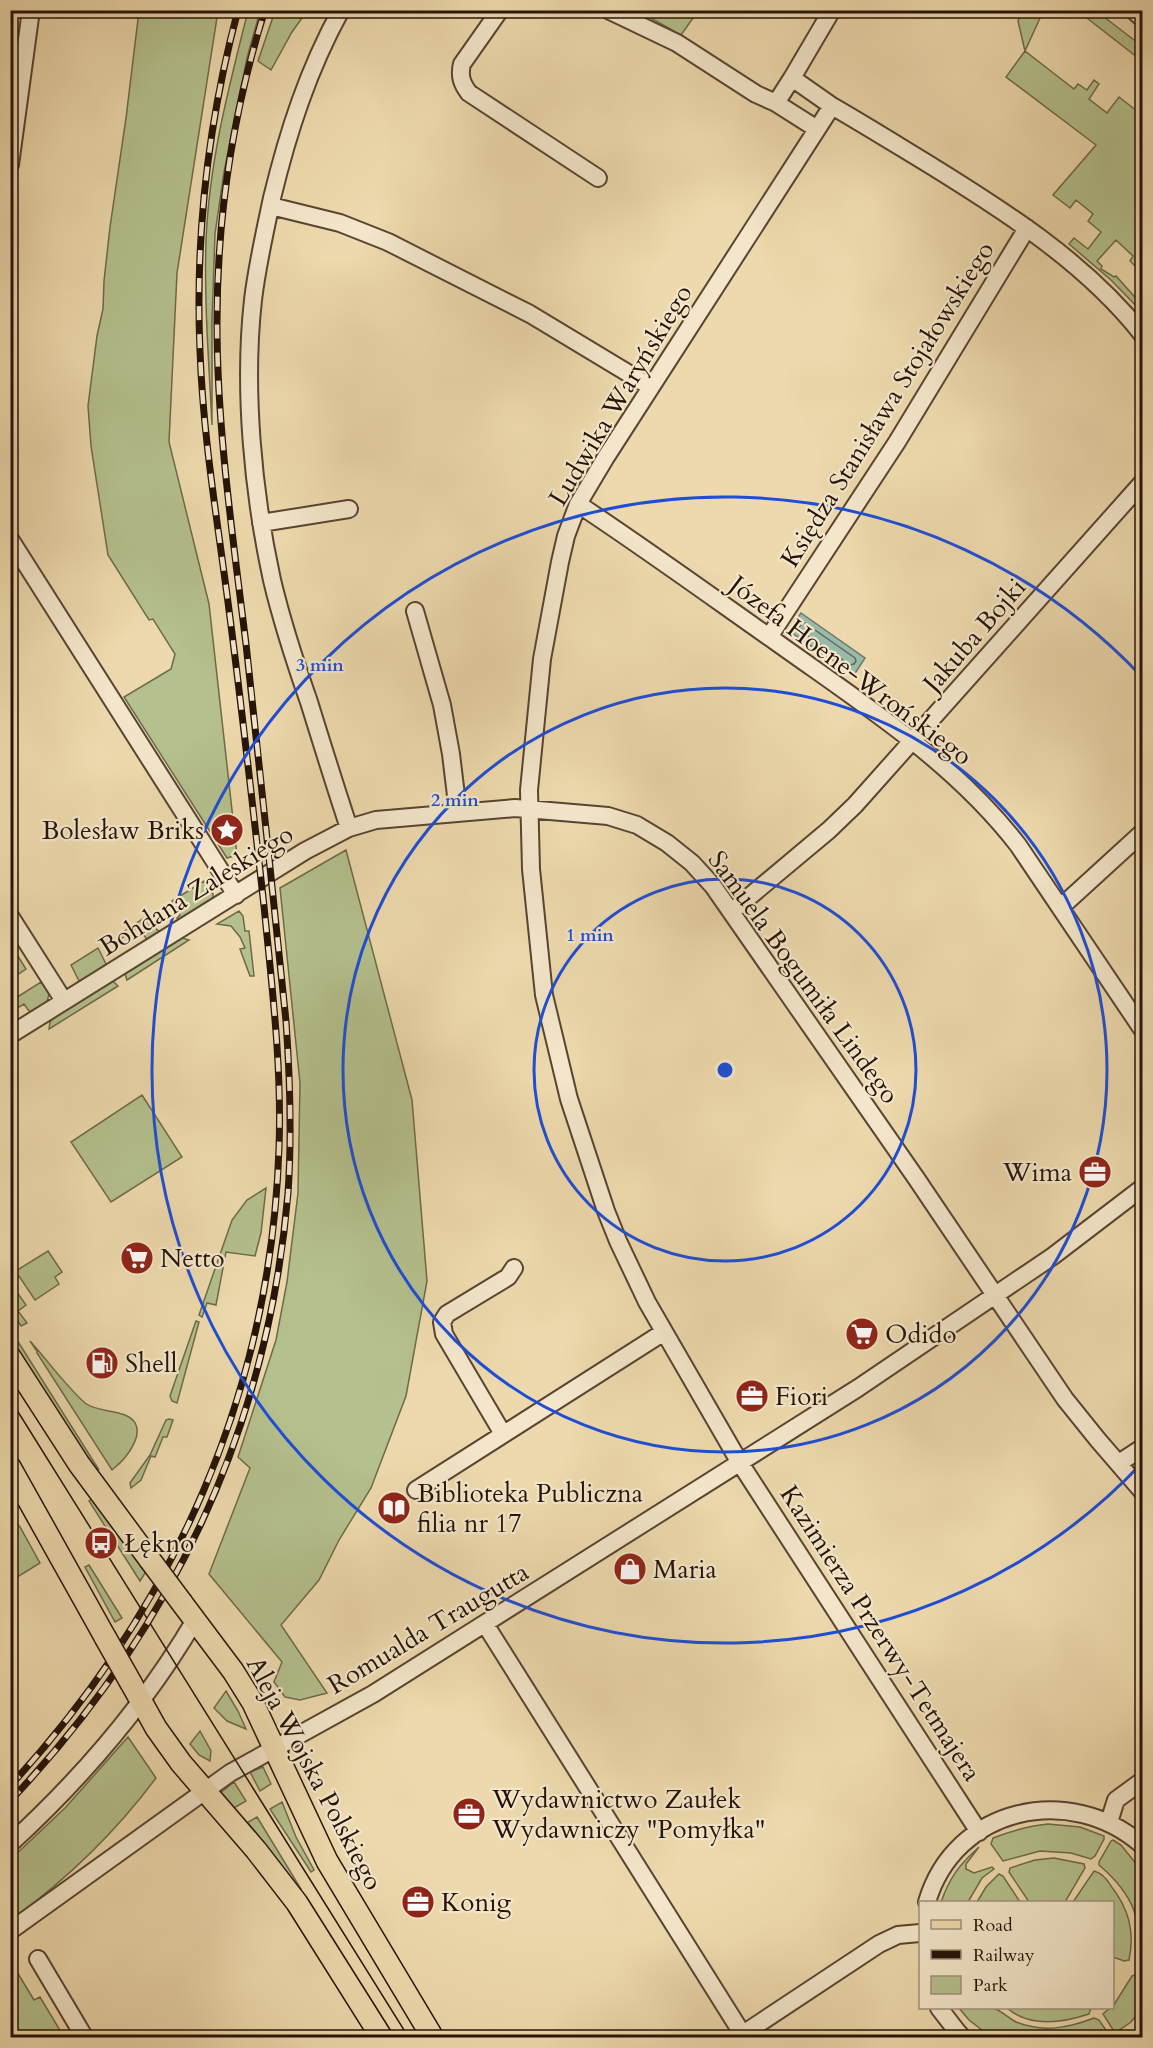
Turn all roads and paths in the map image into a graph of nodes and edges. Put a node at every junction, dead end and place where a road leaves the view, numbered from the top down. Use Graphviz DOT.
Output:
graph roads {
  1 [pos="31,10"];
  2 [pos="341,10"];
  3 [pos="500,10"];
  4 [pos="608,10"];
  5 [pos="832,10"];
  6 [pos="1133,10"];
  7 [pos="1143,18"];
  8 [pos="20,33"];
  9 [pos="792,78"];
  10 [pos="776,103"];
  11 [pos="832,106"];
  12 [pos="817,129"];
  13 [pos="10,165"];
  14 [pos="598,178"];
  15 [pos="270,206"];
  16 [pos="1027,228"];
  17 [pos="1143,334"];
  18 [pos="651,387"];
  19 [pos="1143,483"];
  20 [pos="578,504"];
  21 [pos="349,508"];
  22 [pos="261,523"];
  23 [pos="10,539"];
  24 [pos="415,611"];
  25 [pos="769,637"];
  26 [pos="913,742"];
  27 [pos="528,808"];
  28 [pos="458,812"];
  29 [pos="349,828"];
  30 [pos="1143,833"];
  31 [pos="236,895"];
  32 [pos="1061,907"];
  33 [pos="731,912"];
  34 [pos="10,916"];
  35 [pos="64,1001"];
  36 [pos="1143,1029"];
  37 [pos="10,1035"];
  38 [pos="1143,1188"];
  39 [pos="514,1268"];
  40 [pos="996,1296"];
  41 [pos="664,1332"];
  42 [pos="10,1357"];
  43 [pos="503,1434"];
  44 [pos="1143,1448"];
  45 [pos="741,1463"];
  46 [pos="1119,1464"];
  47 [pos="10,1467"];
  48 [pos="416,1490"];
  49 [pos="1143,1491"];
  50 [pos="485,1624"];
  51 [pos="198,1625"];
  52 [pos="143,1704"];
  53 [pos="275,1747"];
  54 [pos="1143,1781"];
  55 [pos="204,1791"];
  56 [pos="1109,1822"];
  57 [pos="979,1832"];
  58 [pos="10,1844"];
  59 [pos="1143,1845"];
  60 [pos="927,1901"];
  61 [pos="10,1931"];
  62 [pos="919,1933"];
  63 [pos="38,1959"];
  64 [pos="940,2009"];
  65 [pos="742,2036"];
  66 [pos="86,2037"];
  67 [pos="382,2037"];
  68 [pos="433,2037"];
  69 [pos="963,2037"];
  1 -- 8 [label="street"];
  2 -- 15 [label="street"];
  3 -- 14 [label="street"];
  4 -- 10 [label="street"];
  5 -- 9 [label="street"];
  6 -- 7 [label="street"];
  8 -- 13 [label="street"];
  9 -- 10 [label="street"];
  9 -- 11 [label="street"];
  10 -- 12 [label="street"];
  11 -- 12 [label="street, Ludwika Waryńskiego"];
  11 -- 16 [label="street"];
  12 -- 18 [label="street, Ludwika Waryńskiego"];
  15 -- 18 [label="street"];
  15 -- 22 [label="street"];
  16 -- 17 [label="street"];
  16 -- 25 [label="street, Księdza Stanisława Stojałowskiego"];
  18 -- 20 [label="street, Ludwika Waryńskiego"];
  19 -- 26 [label="street, Jakuba Bojki"];
  20 -- 25 [label="street, Józefa Hoene-Wrońskiego"];
  20 -- 27 [label="street, Ludwika Waryńskiego"];
  21 -- 22 [label="street"];
  22 -- 29 [label="street"];
  23 -- 31 [label="street"];
  24 -- 28 [label="street"];
  25 -- 26 [label="street, Józefa Hoene-Wrońskiego"];
  26 -- 32 [label="street, Józefa Hoene-Wrońskiego"];
  26 -- 33 [label="street, Jakuba Bojki"];
  27 -- 28 [label="street, Samuela Bogumiła Lindego"];
  27 -- 33 [label="street, Samuela Bogumiła Lindego"];
  27 -- 41 [label="street, Ludwika Waryńskiego"];
  28 -- 29 [label="street, Samuela Bogumiła Lindego"];
  29 -- 31 [label="street, Bohdana Zaleskiego"];
  30 -- 32 [label="street"];
  31 -- 35 [label="street, Bohdana Zaleskiego"];
  32 -- 36 [label="street, Józefa Hoene-Wrońskiego"];
  33 -- 40 [label="street, Samuela Bogumiła Lindego"];
  34 -- 35 [label="street"];
  35 -- 37 [label="street, Bohdana Zaleskiego"];
  38 -- 40 [label="street, Romualda Traugutta"];
  39 -- 43 [label="street"];
  40 -- 45 [label="street, Romualda Traugutta"];
  40 -- 46 [label="street, Samuela Bogumiła Lindego"];
  41 -- 43 [label="street"];
  41 -- 45 [label="street, Ludwika Waryńskiego"];
  42 -- 51 [label="main road, Aleja Wojska Polskiego, bridge"];
  43 -- 48 [label="street"];
  44 -- 46 [label="street"];
  45 -- 50 [label="street, Romualda Traugutta"];
  45 -- 57 [label="street, Kazimierza Przerwy-Tetmajera"];
  46 -- 49 [label="street, Samuela Bogumiła Lindego"];
  47 -- 52 [label="main road, bridge"];
  50 -- 53 [label="street, Romualda Traugutta"];
  50 -- 65 [label="street"];
  51 -- 52 [label="street"];
  51 -- 53 [label="main road, Aleja Wojska Polskiego"];
  52 -- 55 [label="main road"];
  52 -- 58 [label="street"];
  53 -- 55 [label="street, Romualda Traugutta"];
  53 -- 68 [label="main road, Aleja Wojska Polskiego"];
  54 -- 56 [label="street"];
  55 -- 61 [label="street, Romualda Traugutta"];
  55 -- 67 [label="main road"];
  56 -- 57 [label="street"];
  56 -- 59 [label="street"];
  57 -- 60 [label="street"];
  62 -- 65 [label="street"];
  63 -- 66 [label="street"];
  64 -- 69 [label="street"];
}
